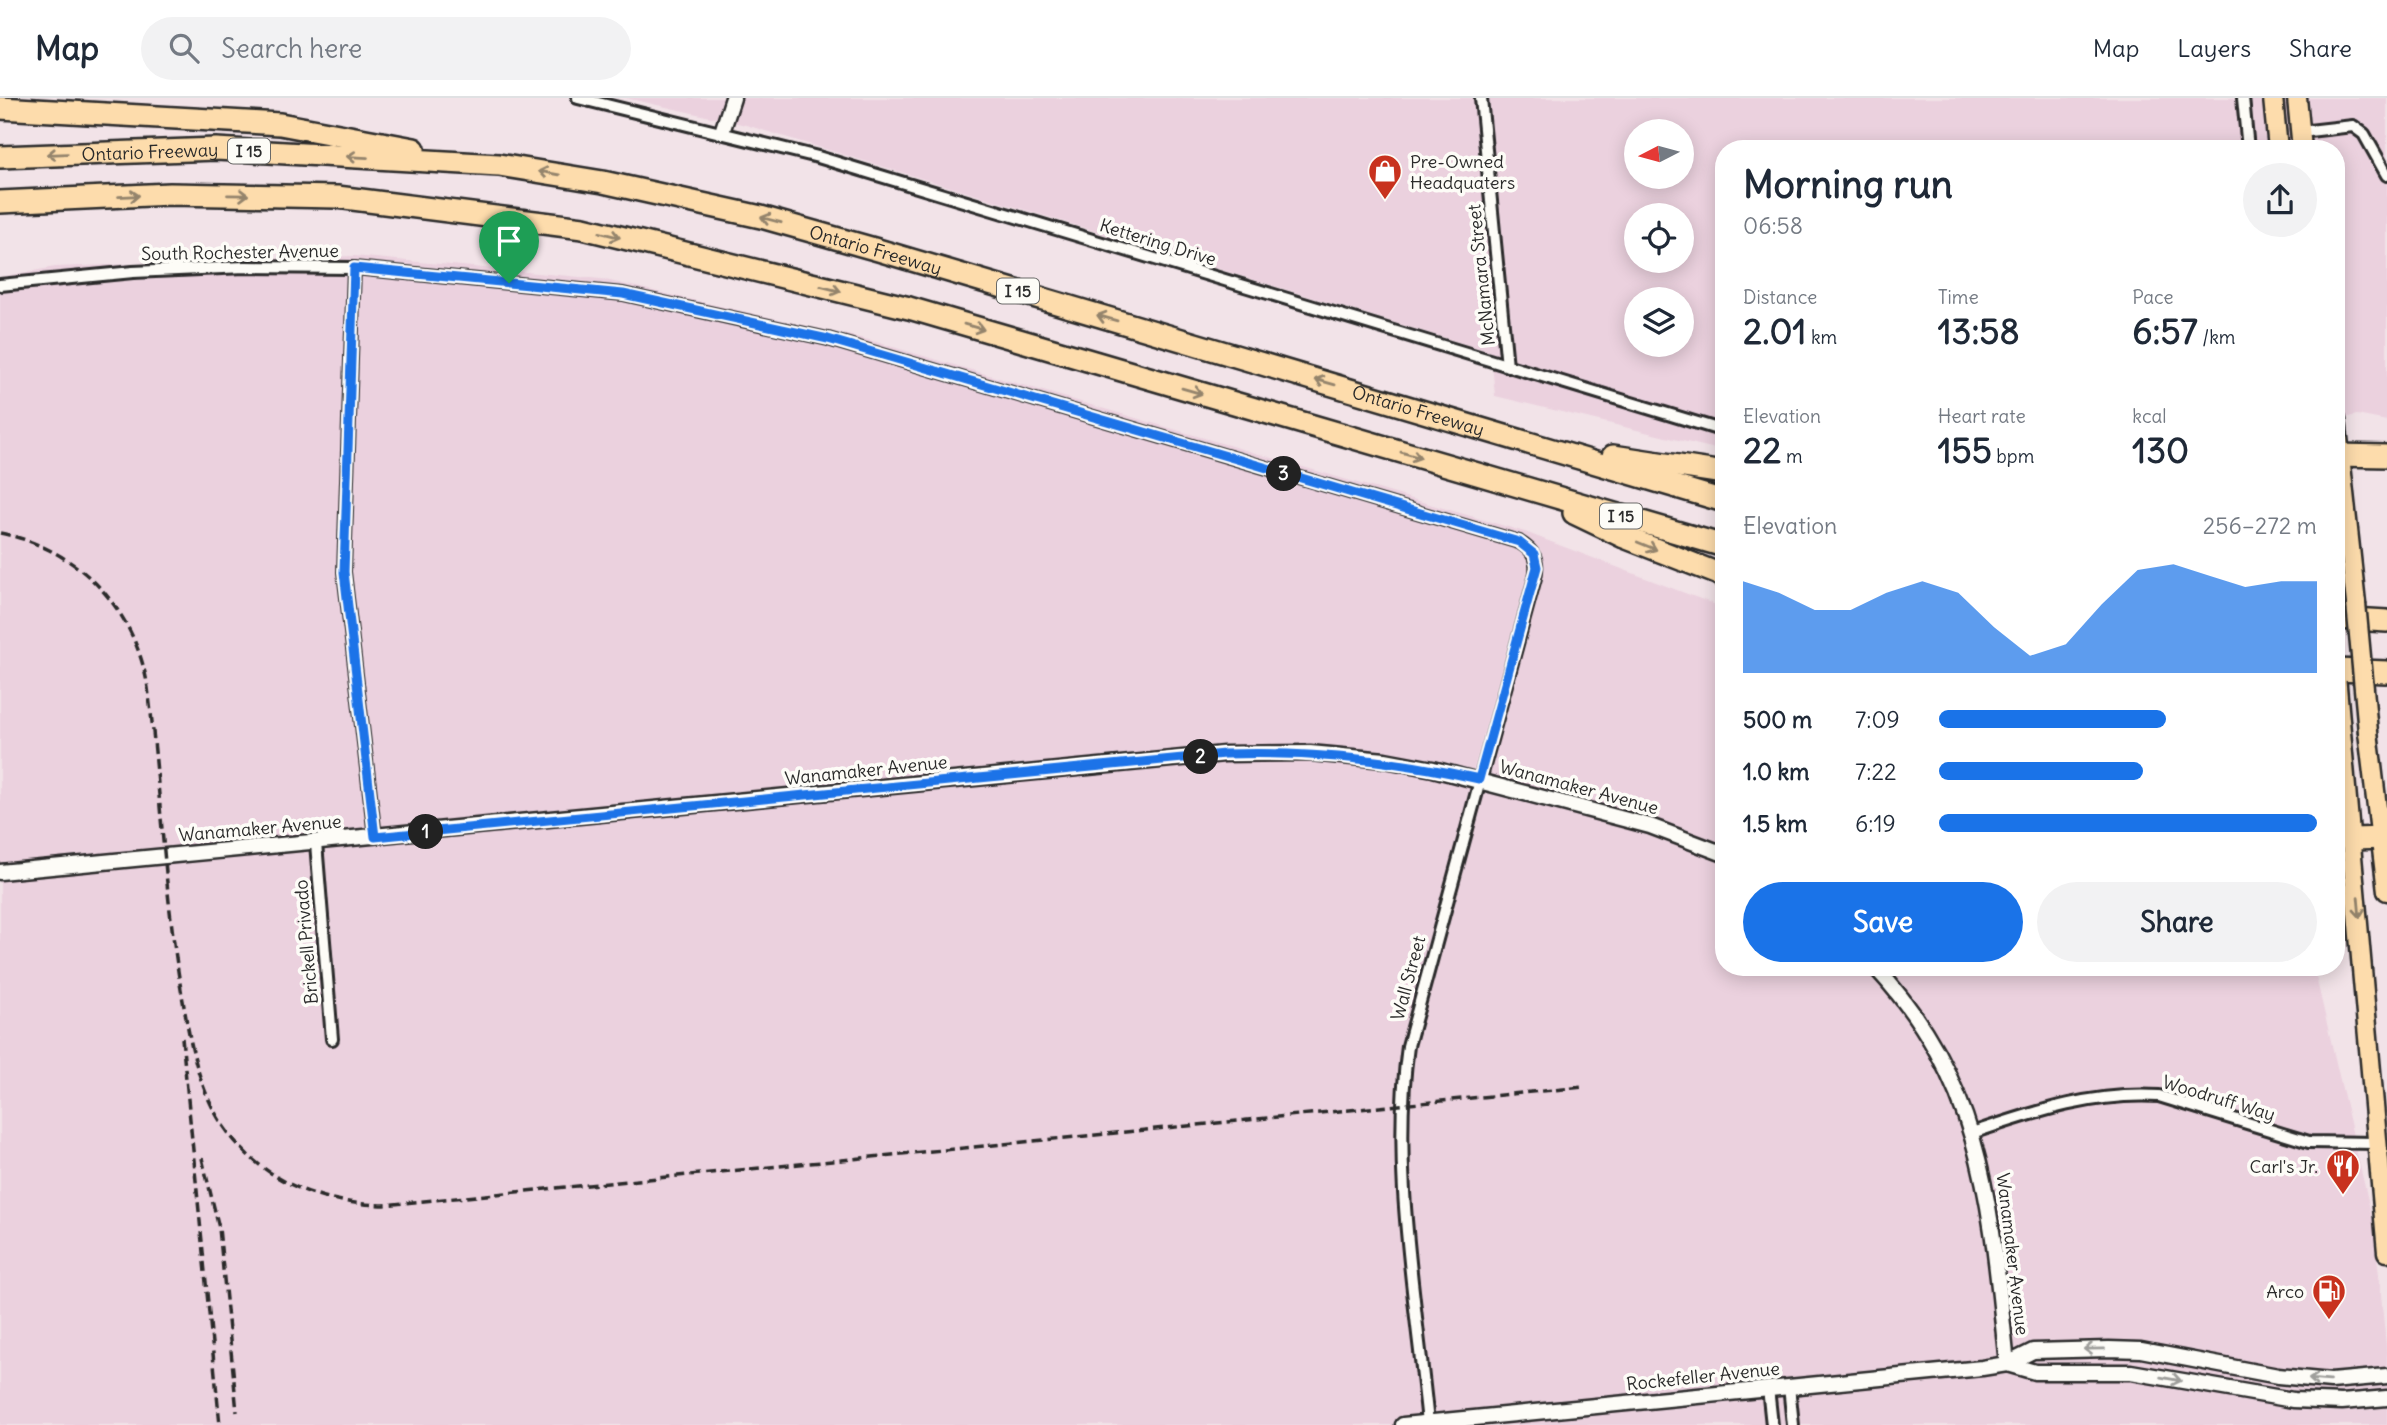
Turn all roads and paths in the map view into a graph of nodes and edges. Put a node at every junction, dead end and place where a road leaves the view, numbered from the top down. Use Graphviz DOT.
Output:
graph roads {
  1 [pos="578,98"];
  2 [pos="733,98"];
  3 [pos="1481,98"];
  4 [pos="2243,98"];
  5 [pos="2273,98"];
  6 [pos="2297,98"];
  7 [pos="0,108"];
  8 [pos="722,132"];
  9 [pos="2247,140"];
  10 [pos="2277,140"];
  11 [pos="2301,140"];
  12 [pos="0,157"];
  13 [pos="499,164"];
  14 [pos="2387,175"];
  15 [pos="88,197"];
  16 [pos="0,202"];
  17 [pos="0,214"];
  18 [pos="354,268"];
  19 [pos="0,285"];
  20 [pos="1507,366"];
  21 [pos="1715,428"];
  22 [pos="1532,443"];
  23 [pos="2345,455"];
  24 [pos="2387,456"];
  25 [pos="1715,472"];
  26 [pos="1518,486"];
  27 [pos="1715,497"];
  28 [pos="2345,509"];
  29 [pos="1715,542"];
  30 [pos="1534,554"];
  31 [pos="1715,572"];
  32 [pos="2345,619"];
  33 [pos="2387,621"];
  34 [pos="2345,672"];
  35 [pos="2387,673"];
  36 [pos="1479,779"];
  37 [pos="375,837"];
  38 [pos="2345,837"];
  39 [pos="2384,839"];
  40 [pos="316,843"];
  41 [pos="2345,847"];
  42 [pos="1715,851"];
  43 [pos="0,872"];
  44 [pos="2387,891"];
  45 [pos="1882,976"];
  46 [pos="332,1039"];
  47 [pos="1972,1133"];
  48 [pos="2376,1143"];
  49 [pos="2387,1252"];
  50 [pos="2007,1364"];
  51 [pos="2387,1376"];
  52 [pos="1789,1387"];
  53 [pos="1768,1388"];
  54 [pos="2387,1398"];
  55 [pos="1428,1423"];
  56 [pos="1403,1425"];
  57 [pos="1772,1425"];
  58 [pos="1793,1425"];
  1 -- 8 [label="street, Kettering Drive"];
  2 -- 8 [label="street"];
  3 -- 20 [label="street, McNamara Street"];
  4 -- 9 [label="street"];
  5 -- 10 [label="main road"];
  6 -- 11 [label="main road"];
  7 -- 13 [label="highway"];
  8 -- 20 [label="street, Kettering Drive"];
  11 -- 14 [label="street"];
  13 -- 12 [label="highway, Ontario Freeway / I 15, one-way"];
  22 -- 13 [label="highway, Ontario Freeway / I 15, one-way"];
  15 -- 16 [label="highway, I 15"];
  15 -- 17 [label="highway"];
  15 -- 26 [label="highway, I 15, one-way"];
  18 -- 19 [label="street, South Rochester Avenue"];
  18 -- 30 [label="street, South Rochester Avenue"];
  18 -- 37 [label="street"];
  20 -- 21 [label="street, Kettering Drive"];
  22 -- 25 [label="highway"];
  22 -- 27 [label="highway, Ontario Freeway / I 15"];
  23 -- 24 [label="highway"];
  26 -- 29 [label="highway, I 15"];
  26 -- 31 [label="highway, one-way"];
  28 -- 39 [label="main road, bridge"];
  30 -- 36 [label="street, Wall Street"];
  32 -- 33 [label="highway"];
  34 -- 35 [label="highway"];
  36 -- 37 [label="street, Wanamaker Avenue"];
  36 -- 42 [label="street, Wanamaker Avenue"];
  36 -- 55 [label="street, Wall Street"];
  37 -- 40 [label="street, Wanamaker Avenue"];
  38 -- 39 [label="highway"];
  39 -- 44 [label="main road"];
  40 -- 43 [label="street, Wanamaker Avenue"];
  40 -- 46 [label="street, Brickell Privado"];
  41 -- 48 [label="main road, one-way"];
  45 -- 47 [label="street, Wanamaker Avenue"];
  47 -- 48 [label="street, Woodruff Way"];
  47 -- 50 [label="street, Wanamaker Avenue"];
  48 -- 49 [label="main road"];
  51 -- 50 [label="street, Rockefeller Avenue, one-way"];
  50 -- 52 [label="street, Rockefeller Avenue"];
  50 -- 54 [label="street, Rockefeller Avenue, one-way"];
  52 -- 53 [label="street, Rockefeller Avenue"];
  52 -- 58 [label="street"];
  53 -- 55 [label="street, Rockefeller Avenue"];
  53 -- 57 [label="street"];
  55 -- 56 [label="street, Rockefeller Avenue"];
}
